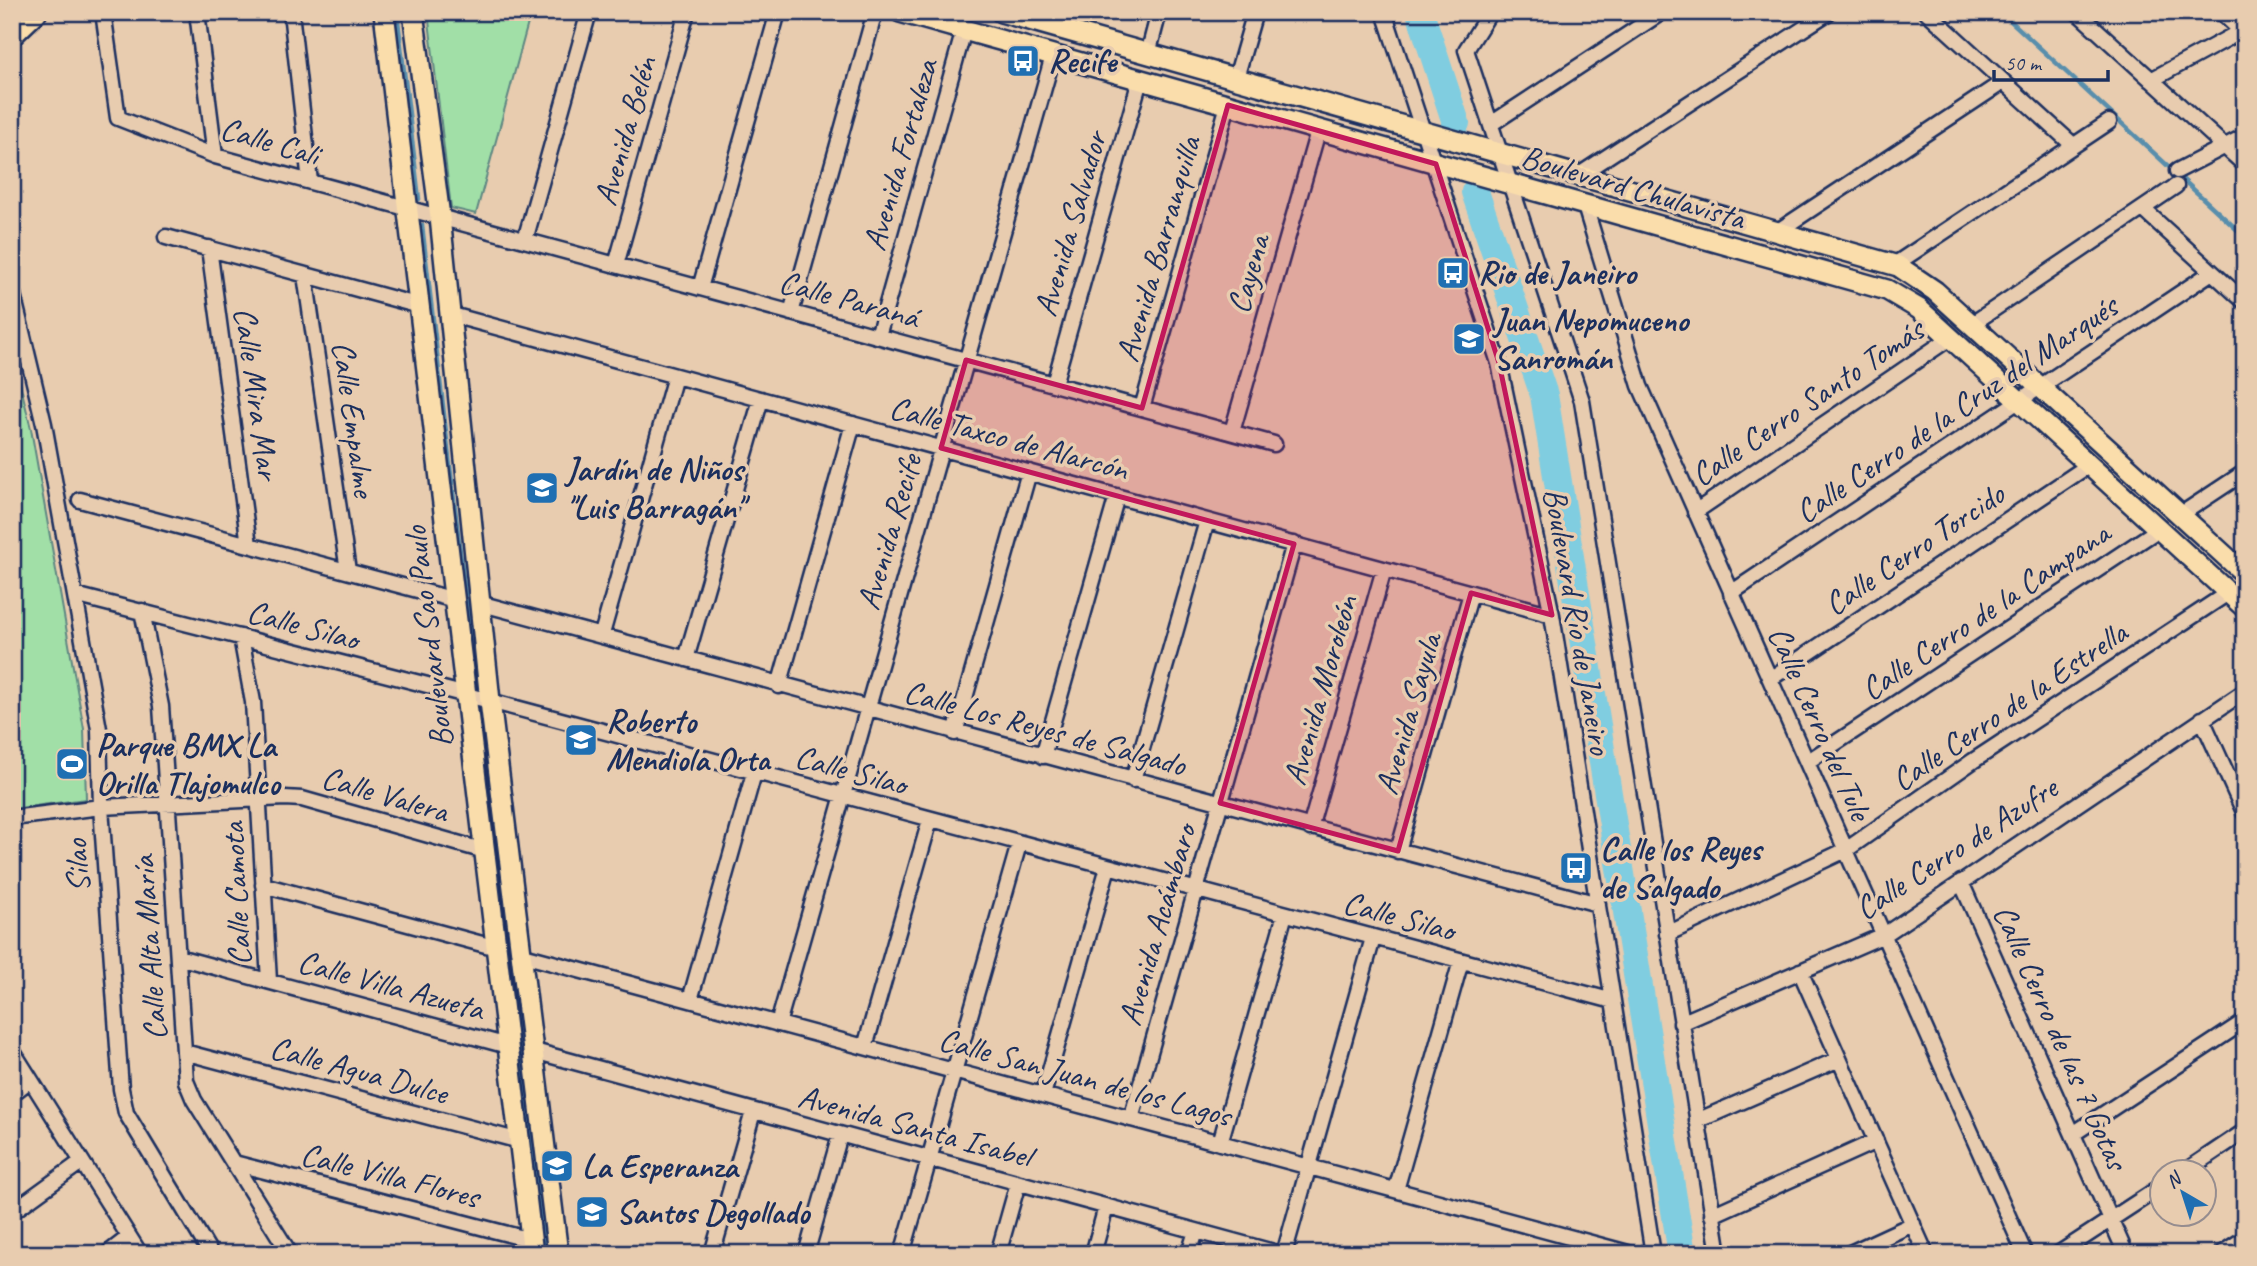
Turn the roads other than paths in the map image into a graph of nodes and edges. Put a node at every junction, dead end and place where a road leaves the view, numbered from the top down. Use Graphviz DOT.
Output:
graph roads {
  1 [pos="37,12"];
  2 [pos="103,12"];
  3 [pos="197,12"];
  4 [pos="291,12"];
  5 [pos="384,12"];
  6 [pos="413,12"];
  7 [pos="589,12"];
  8 [pos="687,12"];
  9 [pos="778,12"];
  10 [pos="875,12"];
  11 [pos="900,12"];
  12 [pos="1001,12"];
  13 [pos="1159,12"];
  14 [pos="1255,12"];
  15 [pos="1384,12"];
  16 [pos="1490,12"];
  17 [pos="1662,12"];
  18 [pos="1829,12"];
  19 [pos="1927,12"];
  20 [pos="2077,12"];
  21 [pos="2221,12"];
  22 [pos="1063,21"];
  23 [pos="964,30"];
  24 [pos="2243,30"];
  25 [pos="12,36"];
  26 [pos="1147,54"];
  27 [pos="1053,56"];
  28 [pos="1236,78"];
  29 [pos="1140,80"];
  30 [pos="2151,80"];
  31 [pos="2003,82"];
  32 [pos="1228,105"];
  33 [pos="2109,122"];
  34 [pos="1492,124"];
  35 [pos="1318,131"];
  36 [pos="1425,132"];
  37 [pos="2245,136"];
  38 [pos="2073,145"];
  39 [pos="2225,146"];
  40 [pos="1502,154"];
  41 [pos="215,156"];
  42 [pos="1436,164"];
  43 [pos="2245,164"];
  44 [pos="2177,171"];
  45 [pos="1579,175"];
  46 [pos="310,182"];
  47 [pos="1513,186"];
  48 [pos="2176,186"];
  49 [pos="1585,206"];
  50 [pos="408,209"];
  51 [pos="2143,209"];
  52 [pos="440,217"];
  53 [pos="1778,231"];
  54 [pos="166,237"];
  55 [pos="525,240"];
  56 [pos="209,248"];
  57 [pos="1894,264"];
  58 [pos="616,265"];
  59 [pos="2212,272"];
  60 [pos="305,275"];
  61 [pos="700,288"];
  62 [pos="12,290"];
  63 [pos="2245,302"];
  64 [pos="420,306"];
  65 [pos="791,313"];
  66 [pos="452,315"];
  67 [pos="1972,324"];
  68 [pos="878,336"];
  69 [pos="1950,338"];
  70 [pos="966,360"];
  71 [pos="675,376"];
  72 [pos="1054,384"];
  73 [pos="2040,387"];
  74 [pos="761,399"];
  75 [pos="2019,401"];
  76 [pos="1142,408"];
  77 [pos="853,424"];
  78 [pos="1232,432"];
  79 [pos="1275,444"];
  80 [pos="942,448"];
  81 [pos="2089,465"];
  82 [pos="1029,472"];
  83 [pos="2245,472"];
  84 [pos="1117,496"];
  85 [pos="80,500"];
  86 [pos="1695,512"];
  87 [pos="2180,515"];
  88 [pos="1207,521"];
  89 [pos="2159,529"];
  90 [pos="1294,544"];
  91 [pos="249,545"];
  92 [pos="1384,569"];
  93 [pos="348,571"];
  94 [pos="2245,574"];
  95 [pos="1471,593"];
  96 [pos="1731,593"];
  97 [pos="2228,593"];
  98 [pos="75,595"];
  99 [pos="455,600"];
  100 [pos="479,604"];
  101 [pos="2245,608"];
  102 [pos="142,611"];
  103 [pos="1552,615"];
  104 [pos="602,634"];
  105 [pos="241,637"];
  106 [pos="686,659"];
  107 [pos="1770,679"];
  108 [pos="779,686"];
  109 [pos="2245,691"];
  110 [pos="467,697"];
  111 [pos="490,701"];
  112 [pos="867,710"];
  113 [pos="2202,719"];
  114 [pos="955,733"];
  115 [pos="1043,756"];
  116 [pos="1807,762"];
  117 [pos="754,773"];
  118 [pos="1133,780"];
  119 [pos="842,797"];
  120 [pos="259,799"];
  121 [pos="1220,803"];
  122 [pos="168,804"];
  123 [pos="101,807"];
  124 [pos="2244,808"];
  125 [pos="12,818"];
  126 [pos="930,820"];
  127 [pos="1310,828"];
  128 [pos="1018,844"];
  129 [pos="1846,850"];
  130 [pos="485,851"];
  131 [pos="1398,851"];
  132 [pos="1108,867"];
  133 [pos="1961,882"];
  134 [pos="264,885"];
  135 [pos="1196,891"];
  136 [pos="1598,904"];
  137 [pos="1285,915"];
  138 [pos="1667,933"];
  139 [pos="1884,935"];
  140 [pos="1373,938"];
  141 [pos="496,948"];
  142 [pos="523,955"];
  143 [pos="178,957"];
  144 [pos="1461,961"];
  145 [pos="1800,971"];
  146 [pos="269,981"];
  147 [pos="690,1000"];
  148 [pos="1613,1002"];
  149 [pos="2245,1021"];
  150 [pos="1681,1023"];
  151 [pos="778,1024"];
  152 [pos="508,1046"];
  153 [pos="865,1047"];
  154 [pos="12,1050"];
  155 [pos="534,1051"];
  156 [pos="184,1052"];
  157 [pos="1839,1059"];
  158 [pos="954,1071"];
  159 [pos="30,1080"];
  160 [pos="12,1094"];
  161 [pos="1043,1095"];
  162 [pos="753,1112"];
  163 [pos="1131,1119"];
  164 [pos="1697,1121"];
  165 [pos="2245,1131"];
  166 [pos="840,1135"];
  167 [pos="2073,1135"];
  168 [pos="520,1141"];
  169 [pos="1876,1141"];
  170 [pos="1220,1143"];
  171 [pos="2204,1158"];
  172 [pos="929,1159"];
  173 [pos="81,1162"];
  174 [pos="234,1163"];
  175 [pos="1308,1167"];
  176 [pos="1018,1183"];
  177 [pos="1396,1190"];
  178 [pos="2148,1195"];
  179 [pos="1106,1207"];
  180 [pos="12,1212"];
  181 [pos="1712,1215"];
  182 [pos="2111,1220"];
  183 [pos="1913,1224"];
  184 [pos="1196,1231"];
  185 [pos="129,1237"];
  186 [pos="2245,1238"];
  187 [pos="532,1247"];
  188 [pos="107,1254"];
  189 [pos="140,1254"];
  190 [pos="211,1254"];
  191 [pos="290,1254"];
  192 [pos="558,1254"];
  193 [pos="712,1254"];
  194 [pos="806,1254"];
  195 [pos="902,1254"];
  196 [pos="998,1254"];
  197 [pos="1093,1254"];
  198 [pos="1189,1254"];
  199 [pos="1282,1254"];
  200 [pos="1632,1254"];
  201 [pos="1653,1254"];
  202 [pos="1718,1254"];
  203 [pos="1848,1254"];
  204 [pos="1926,1254"];
  205 [pos="2025,1254"];
  206 [pos="2058,1254"];
  207 [pos="2126,1254"];
  208 [pos="2221,1254"];
  1 -- 25 [label="main road"];
  2 -- 41 [label="street, Calle Cali"];
  3 -- 41 [label="street"];
  4 -- 46 [label="street"];
  5 -- 50 [label="main road, Boulevard Sao Paulo"];
  6 -- 52 [label="main road, Boulevard Sao Paulo"];
  7 -- 55 [label="street"];
  8 -- 58 [label="street, Avenida Belén"];
  9 -- 61 [label="street"];
  10 -- 65 [label="street"];
  11 -- 23 [label="main road, Boulevard Chulavista"];
  12 -- 22 [label="main road, Boulevard Chulavista"];
  13 -- 26 [label="street"];
  14 -- 28 [label="street"];
  15 -- 36 [label="street, Boulevard Río de Janeiro"];
  16 -- 34 [label="street, Boulevard Río de Janeiro"];
  17 -- 34 [label="street"];
  18 -- 45 [label="street"];
  19 -- 31 [label="street"];
  20 -- 30 [label="street"];
  21 -- 24 [label="street"];
  22 -- 26 [label="main road, Boulevard Chulavista"];
  23 -- 27 [label="main road, Boulevard Chulavista"];
  23 -- 68 [label="street, Avenida Fortaleza"];
  24 -- 30 [label="street"];
  26 -- 28 [label="main road, Boulevard Chulavista"];
  27 -- 29 [label="main road, Boulevard Chulavista"];
  27 -- 70 [label="street, Avenida Recife"];
  28 -- 36 [label="main road, Boulevard Chulavista"];
  29 -- 32 [label="main road, Boulevard Chulavista"];
  29 -- 72 [label="street, Avenida Salvador"];
  30 -- 39 [label="street"];
  31 -- 38 [label="street"];
  31 -- 53 [label="street"];
  32 -- 35 [label="main road, Boulevard Chulavista"];
  32 -- 76 [label="street, Avenida Barranquilla"];
  33 -- 38 [label="street"];
  34 -- 40 [label="street, Boulevard Río de Janeiro"];
  35 -- 42 [label="main road, Boulevard Chulavista"];
  35 -- 78 [label="street, Cayena"];
  36 -- 40 [label="main road, Boulevard Chulavista"];
  36 -- 42 [label="street, Boulevard Río de Janeiro"];
  37 -- 39 [label="street"];
  38 -- 57 [label="street"];
  39 -- 43 [label="street"];
  39 -- 44 [label="street"];
  40 -- 45 [label="main road, Boulevard Chulavista"];
  40 -- 47 [label="street, Boulevard Río de Janeiro"];
  41 -- 46 [label="street, Calle Cali"];
  42 -- 47 [label="main road, Boulevard Chulavista"];
  42 -- 103 [label="street, Boulevard Río de Janeiro"];
  45 -- 53 [label="main road, Boulevard Chulavista"];
  46 -- 50 [label="street, Calle Cali"];
  47 -- 49 [label="main road, Boulevard Chulavista"];
  47 -- 138 [label="street, Boulevard Río de Janeiro"];
  48 -- 51 [label="street, Calle Cerro Santo Tomás"];
  49 -- 69 [label="main road, Boulevard Chulavista"];
  49 -- 86 [label="street, Calle Cerro del Tule"];
  50 -- 52 [label="street, Calle Paraná"];
  50 -- 64 [label="main road, Boulevard Sao Paulo"];
  51 -- 59 [label="street"];
  51 -- 67 [label="street, Calle Cerro Santo Tomás"];
  52 -- 55 [label="street, Calle Paraná"];
  52 -- 66 [label="main road, Boulevard Sao Paulo"];
  53 -- 57 [label="main road, Boulevard Chulavista"];
  54 -- 56 [label="street"];
  55 -- 58 [label="street, Calle Paraná"];
  56 -- 60 [label="street"];
  56 -- 91 [label="street, Calle Mira Mar"];
  57 -- 67 [label="main road, Boulevard Chulavista"];
  58 -- 61 [label="street, Calle Paraná"];
  59 -- 63 [label="street"];
  59 -- 73 [label="street, Calle Cerro de la Cruz del Marqués"];
  60 -- 64 [label="street"];
  60 -- 93 [label="street, Calle Empalme"];
  61 -- 65 [label="street, Calle Paraná"];
  62 -- 98 [label="street, Silao"];
  64 -- 99 [label="main road, Boulevard Sao Paulo"];
  65 -- 68 [label="street, Calle Paraná"];
  66 -- 71 [label="street, Calle Taxco de Alarcón"];
  66 -- 100 [label="main road, Boulevard Sao Paulo"];
  67 -- 73 [label="main road, Boulevard Chulavista"];
  68 -- 70 [label="street, Calle Paraná"];
  69 -- 75 [label="main road, Boulevard Chulavista"];
  69 -- 86 [label="street, Calle Cerro Santo Tomás"];
  70 -- 72 [label="street, Calle Paraná"];
  70 -- 80 [label="street, Avenida Recife"];
  71 -- 74 [label="street, Calle Taxco de Alarcón"];
  71 -- 104 [label="street"];
  72 -- 76 [label="street, Calle Paraná"];
  73 -- 75 [label="street, Calle Cerro de la Cruz del Marqués"];
  73 -- 87 [label="main road, Boulevard Chulavista"];
  74 -- 77 [label="street, Calle Taxco de Alarcón"];
  74 -- 106 [label="street"];
  75 -- 81 [label="main road, Boulevard Chulavista"];
  75 -- 96 [label="street, Calle Cerro de la Cruz del Marqués"];
  76 -- 78 [label="street, Calle Paraná"];
  77 -- 80 [label="street, Calle Taxco de Alarcón"];
  77 -- 108 [label="street"];
  78 -- 79 [label="street, Calle Paraná"];
  80 -- 82 [label="street, Calle Taxco de Alarcón"];
  80 -- 112 [label="street, Avenida Recife"];
  81 -- 89 [label="main road, Boulevard Chulavista"];
  81 -- 107 [label="street, Calle Cerro Torcido"];
  82 -- 84 [label="street, Calle Taxco de Alarcón"];
  82 -- 114 [label="street"];
  83 -- 87 [label="street"];
  84 -- 88 [label="street, Calle Taxco de Alarcón"];
  84 -- 115 [label="street"];
  85 -- 91 [label="street"];
  86 -- 96 [label="street, Calle Cerro del Tule"];
  87 -- 94 [label="main road, Boulevard Chulavista"];
  88 -- 90 [label="street, Calle Taxco de Alarcón"];
  88 -- 118 [label="street"];
  89 -- 97 [label="main road, Boulevard Chulavista"];
  89 -- 116 [label="street, Calle Cerro de la Campana"];
  90 -- 92 [label="street, Calle Taxco de Alarcón"];
  90 -- 121 [label="street, Avenida Acámbaro"];
  91 -- 93 [label="street"];
  92 -- 95 [label="street, Calle Taxco de Alarcón"];
  92 -- 127 [label="street, Avenida Moroleón"];
  93 -- 99 [label="street"];
  95 -- 103 [label="street, Calle Taxco de Alarcón"];
  95 -- 131 [label="street, Avenida Sayula"];
  96 -- 107 [label="street, Calle Cerro del Tule"];
  97 -- 101 [label="main road, Boulevard Chulavista"];
  97 -- 129 [label="street, Calle Cerro de la Estrella"];
  98 -- 102 [label="street, Calle Silao"];
  98 -- 123 [label="street, Silao"];
  99 -- 110 [label="main road, Boulevard Sao Paulo"];
  100 -- 104 [label="street, Calle Los Reyes de Salgado"];
  100 -- 111 [label="main road, Boulevard Sao Paulo"];
  102 -- 105 [label="street, Calle Silao"];
  102 -- 122 [label="street, Calle Alta María"];
  103 -- 136 [label="street, Boulevard Río de Janeiro"];
  104 -- 106 [label="street, Calle Los Reyes de Salgado"];
  105 -- 110 [label="street, Calle Silao"];
  105 -- 120 [label="street, Calle Camota"];
  106 -- 108 [label="street, Calle Los Reyes de Salgado"];
  107 -- 116 [label="street, Calle Cerro del Tule"];
  108 -- 112 [label="street, Calle Los Reyes de Salgado"];
  109 -- 113 [label="street, Calle Cerro de Azufre"];
  110 -- 111 [label="street, Calle Silao"];
  110 -- 130 [label="main road, Boulevard Sao Paulo"];
  111 -- 117 [label="street, Calle Silao"];
  111 -- 142 [label="main road, Boulevard Sao Paulo"];
  112 -- 114 [label="street, Calle Los Reyes de Salgado"];
  112 -- 119 [label="street, Avenida Recife"];
  113 -- 124 [label="street"];
  113 -- 133 [label="street, Calle Cerro de Azufre"];
  114 -- 115 [label="street, Calle Los Reyes de Salgado"];
  115 -- 118 [label="street, Calle Los Reyes de Salgado"];
  116 -- 129 [label="street, Calle Cerro del Tule"];
  117 -- 119 [label="street, Calle Silao"];
  117 -- 147 [label="street"];
  118 -- 121 [label="street, Calle Los Reyes de Salgado"];
  119 -- 126 [label="street, Calle Silao"];
  119 -- 151 [label="street, Avenida Recife"];
  120 -- 122 [label="street, Calle Valera"];
  120 -- 130 [label="street, Calle Valera"];
  120 -- 134 [label="street, Calle Camota"];
  121 -- 127 [label="street, Calle Los Reyes de Salgado"];
  121 -- 135 [label="street, Avenida Acámbaro"];
  122 -- 123 [label="street, Calle Valera"];
  122 -- 143 [label="street, Calle Alta María"];
  123 -- 125 [label="street, Calle Valera"];
  123 -- 190 [label="street, Silao"];
  126 -- 128 [label="street, Calle Silao"];
  126 -- 153 [label="street"];
  127 -- 131 [label="street, Calle Los Reyes de Salgado"];
  128 -- 132 [label="street, Calle Silao"];
  128 -- 158 [label="street"];
  129 -- 138 [label="street, Calle Cerro de la Estrella"];
  129 -- 139 [label="street, Calle Cerro del Tule"];
  130 -- 141 [label="main road, Boulevard Sao Paulo"];
  131 -- 136 [label="street, Calle Los Reyes de Salgado"];
  132 -- 135 [label="street, Calle Silao"];
  132 -- 161 [label="street"];
  133 -- 139 [label="street, Calle Cerro de Azufre"];
  133 -- 167 [label="street, Calle Cerro de las 7 Gotas"];
  134 -- 141 [label="street"];
  134 -- 146 [label="street, Calle Camota"];
  135 -- 137 [label="street, Calle Silao"];
  135 -- 163 [label="street, Avenida Acámbaro"];
  136 -- 148 [label="street, Boulevard Río de Janeiro"];
  137 -- 140 [label="street, Calle Silao"];
  137 -- 170 [label="street"];
  138 -- 150 [label="street, Boulevard Río de Janeiro"];
  139 -- 145 [label="street, Calle Cerro de Azufre"];
  139 -- 205 [label="street, Calle Cerro del Tule"];
  140 -- 144 [label="street, Calle Silao"];
  140 -- 175 [label="street"];
  141 -- 152 [label="main road, Boulevard Sao Paulo"];
  142 -- 147 [label="street, Calle San Juan de los Lagos"];
  142 -- 155 [label="main road, Boulevard Sao Paulo"];
  143 -- 146 [label="street, Calle Villa Azueta"];
  143 -- 156 [label="street, Calle Alta María"];
  144 -- 148 [label="street, Calle Silao"];
  144 -- 177 [label="street"];
  145 -- 150 [label="street, Calle Cerro de Azufre"];
  145 -- 157 [label="street"];
  146 -- 152 [label="street, Calle Villa Azueta"];
  147 -- 151 [label="street, Calle San Juan de los Lagos"];
  148 -- 201 [label="street, Boulevard Río de Janeiro"];
  149 -- 167 [label="street"];
  150 -- 164 [label="street, Boulevard Río de Janeiro"];
  151 -- 153 [label="street, Calle San Juan de los Lagos"];
  152 -- 168 [label="main road, Boulevard Sao Paulo"];
  153 -- 158 [label="street, Calle San Juan de los Lagos"];
  154 -- 159 [label="street"];
  155 -- 162 [label="street, Avenida Santa Isabel"];
  155 -- 192 [label="main road, Boulevard Sao Paulo"];
  156 -- 168 [label="street, Calle Agua Dulce"];
  156 -- 174 [label="street, Calle Alta María"];
  157 -- 164 [label="street"];
  157 -- 169 [label="street"];
  158 -- 161 [label="street, Calle San Juan de los Lagos"];
  158 -- 172 [label="street"];
  159 -- 160 [label="street"];
  159 -- 173 [label="street"];
  161 -- 163 [label="street, Calle San Juan de los Lagos"];
  162 -- 166 [label="street, Avenida Santa Isabel"];
  162 -- 193 [label="street"];
  163 -- 170 [label="street, Calle San Juan de los Lagos"];
  164 -- 181 [label="street, Boulevard Río de Janeiro"];
  165 -- 171 [label="street"];
  166 -- 172 [label="street, Avenida Santa Isabel"];
  166 -- 194 [label="street"];
  167 -- 182 [label="street, Calle Cerro de las 7 Gotas"];
  168 -- 187 [label="main road, Boulevard Sao Paulo"];
  169 -- 181 [label="street"];
  169 -- 183 [label="street"];
  170 -- 175 [label="street, Calle San Juan de los Lagos"];
  172 -- 176 [label="street, Avenida Santa Isabel"];
  172 -- 195 [label="street"];
  173 -- 180 [label="street"];
  173 -- 185 [label="street"];
  174 -- 187 [label="street, Calle Villa Flores"];
  174 -- 191 [label="street, Calle Alta María"];
  175 -- 177 [label="street, Calle San Juan de los Lagos"];
  175 -- 199 [label="street"];
  176 -- 179 [label="street, Avenida Santa Isabel"];
  176 -- 196 [label="street"];
  177 -- 200 [label="street, Calle San Juan de los Lagos"];
  178 -- 182 [label="street"];
  179 -- 184 [label="street, Avenida Santa Isabel"];
  179 -- 197 [label="street"];
  181 -- 202 [label="street, Boulevard Río de Janeiro"];
  182 -- 206 [label="street"];
  182 -- 207 [label="street, Calle Cerro de las 7 Gotas"];
  183 -- 203 [label="street"];
  183 -- 204 [label="street"];
  184 -- 198 [label="street"];
  184 -- 199 [label="street, Avenida Santa Isabel"];
  185 -- 188 [label="street"];
  185 -- 189 [label="street"];
  186 -- 208 [label="street"];
}
